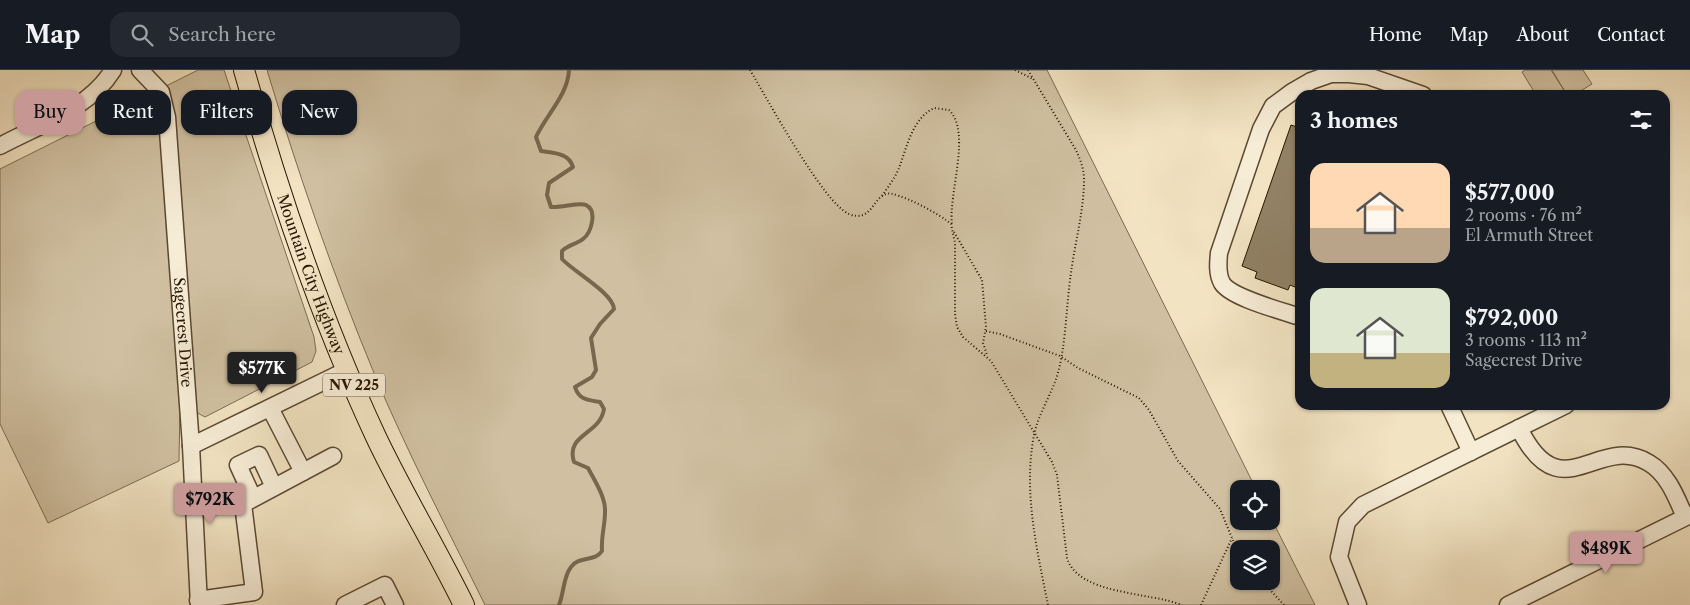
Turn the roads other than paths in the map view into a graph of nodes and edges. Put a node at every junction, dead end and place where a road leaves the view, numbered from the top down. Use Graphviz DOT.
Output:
graph roads {
  1 [pos="113,70"];
  2 [pos="140,70"];
  3 [pos="244,70"];
  4 [pos="1295,90"];
  5 [pos="1295,90"];
  6 [pos="1409,90"];
  7 [pos="0,146"];
  8 [pos="1295,315"];
  9 [pos="347,370"];
  10 [pos="270,408"];
  11 [pos="1451,410"];
  12 [pos="1556,410"];
  13 [pos="1519,428"];
  14 [pos="191,446"];
  15 [pos="1471,452"];
  16 [pos="333,456"];
  17 [pos="302,472"];
  18 [pos="274,487"];
  19 [pos="248,501"];
  20 [pos="194,507"];
  21 [pos="1688,516"];
  22 [pos="198,602"];
  23 [pos="345,605"];
  24 [pos="395,605"];
  25 [pos="464,605"];
  26 [pos="1358,605"];
  27 [pos="1508,605"];
  1 -- 7 [label="street"];
  2 -- 14 [label="street, Sagecrest Drive"];
  3 -- 9 [label="main road, Mountain City Highway / NV 225"];
  4 -- 6 [label="street"];
  5 -- 8 [label="street"];
  9 -- 10 [label="street"];
  9 -- 25 [label="main road, Mountain City Highway / NV 225"];
  10 -- 14 [label="street"];
  10 -- 17 [label="street"];
  11 -- 15 [label="street"];
  12 -- 13 [label="street"];
  13 -- 15 [label="street"];
  13 -- 21 [label="street"];
  14 -- 20 [label="street, Sagecrest Drive"];
  15 -- 26 [label="street"];
  16 -- 17 [label="street"];
  17 -- 18 [label="street"];
  18 -- 19 [label="street"];
  18 -- 19 [label="street"];
  19 -- 20 [label="street"];
  19 -- 22 [label="street"];
  20 -- 22 [label="street, Sagecrest Drive"];
  21 -- 27 [label="street"];
  23 -- 24 [label="street"];
}
